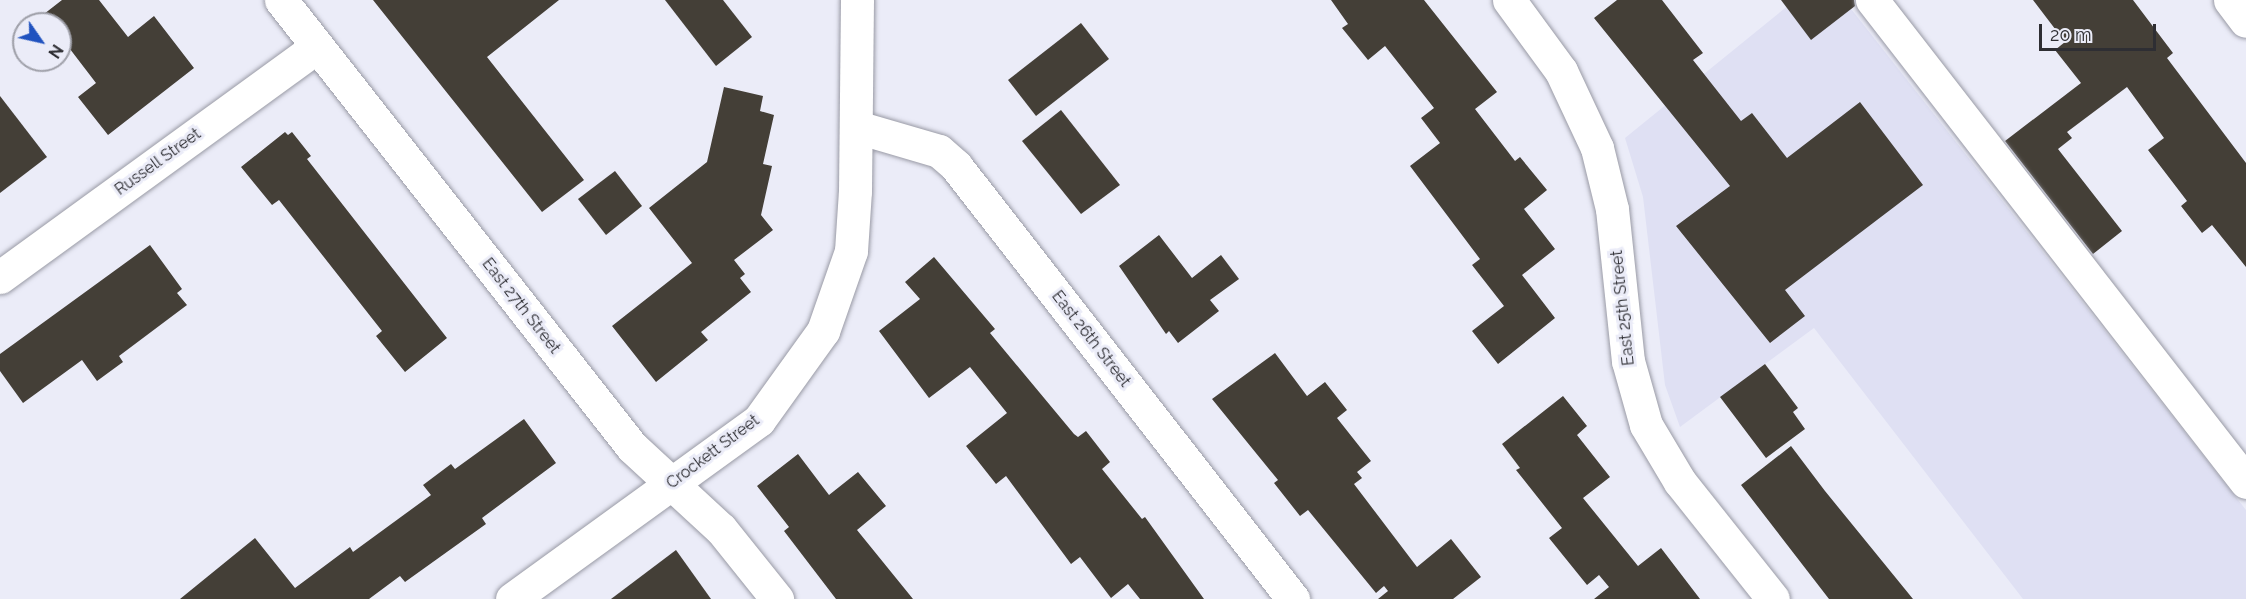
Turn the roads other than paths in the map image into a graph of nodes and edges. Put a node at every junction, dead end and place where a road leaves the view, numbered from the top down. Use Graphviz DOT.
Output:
graph roads {
  1 [pos="281,0"];
  2 [pos="857,0"];
  3 [pos="1509,0"];
  4 [pos="1872,0"];
  5 [pos="2230,0"];
  6 [pos="2246,21"];
  7 [pos="317,47"];
  8 [pos="857,127"];
  9 [pos="0,277"];
  10 [pos="2246,482"];
  11 [pos="674,483"];
  12 [pos="512,599"];
  13 [pos="777,599"];
  14 [pos="1293,599"];
  15 [pos="1773,599"];
  1 -- 7 [label="street, East 27th Street"];
  2 -- 8 [label="street, Crockett Street"];
  3 -- 15 [label="street, East 25th Street"];
  4 -- 10 [label="street"];
  5 -- 6 [label="street"];
  7 -- 9 [label="street, Russell Street"];
  7 -- 11 [label="street, East 27th Street"];
  8 -- 11 [label="street, Crockett Street"];
  8 -- 14 [label="street, East 26th Street"];
  11 -- 12 [label="street, Crockett Street"];
  11 -- 13 [label="street, East 27th Street"];
}
